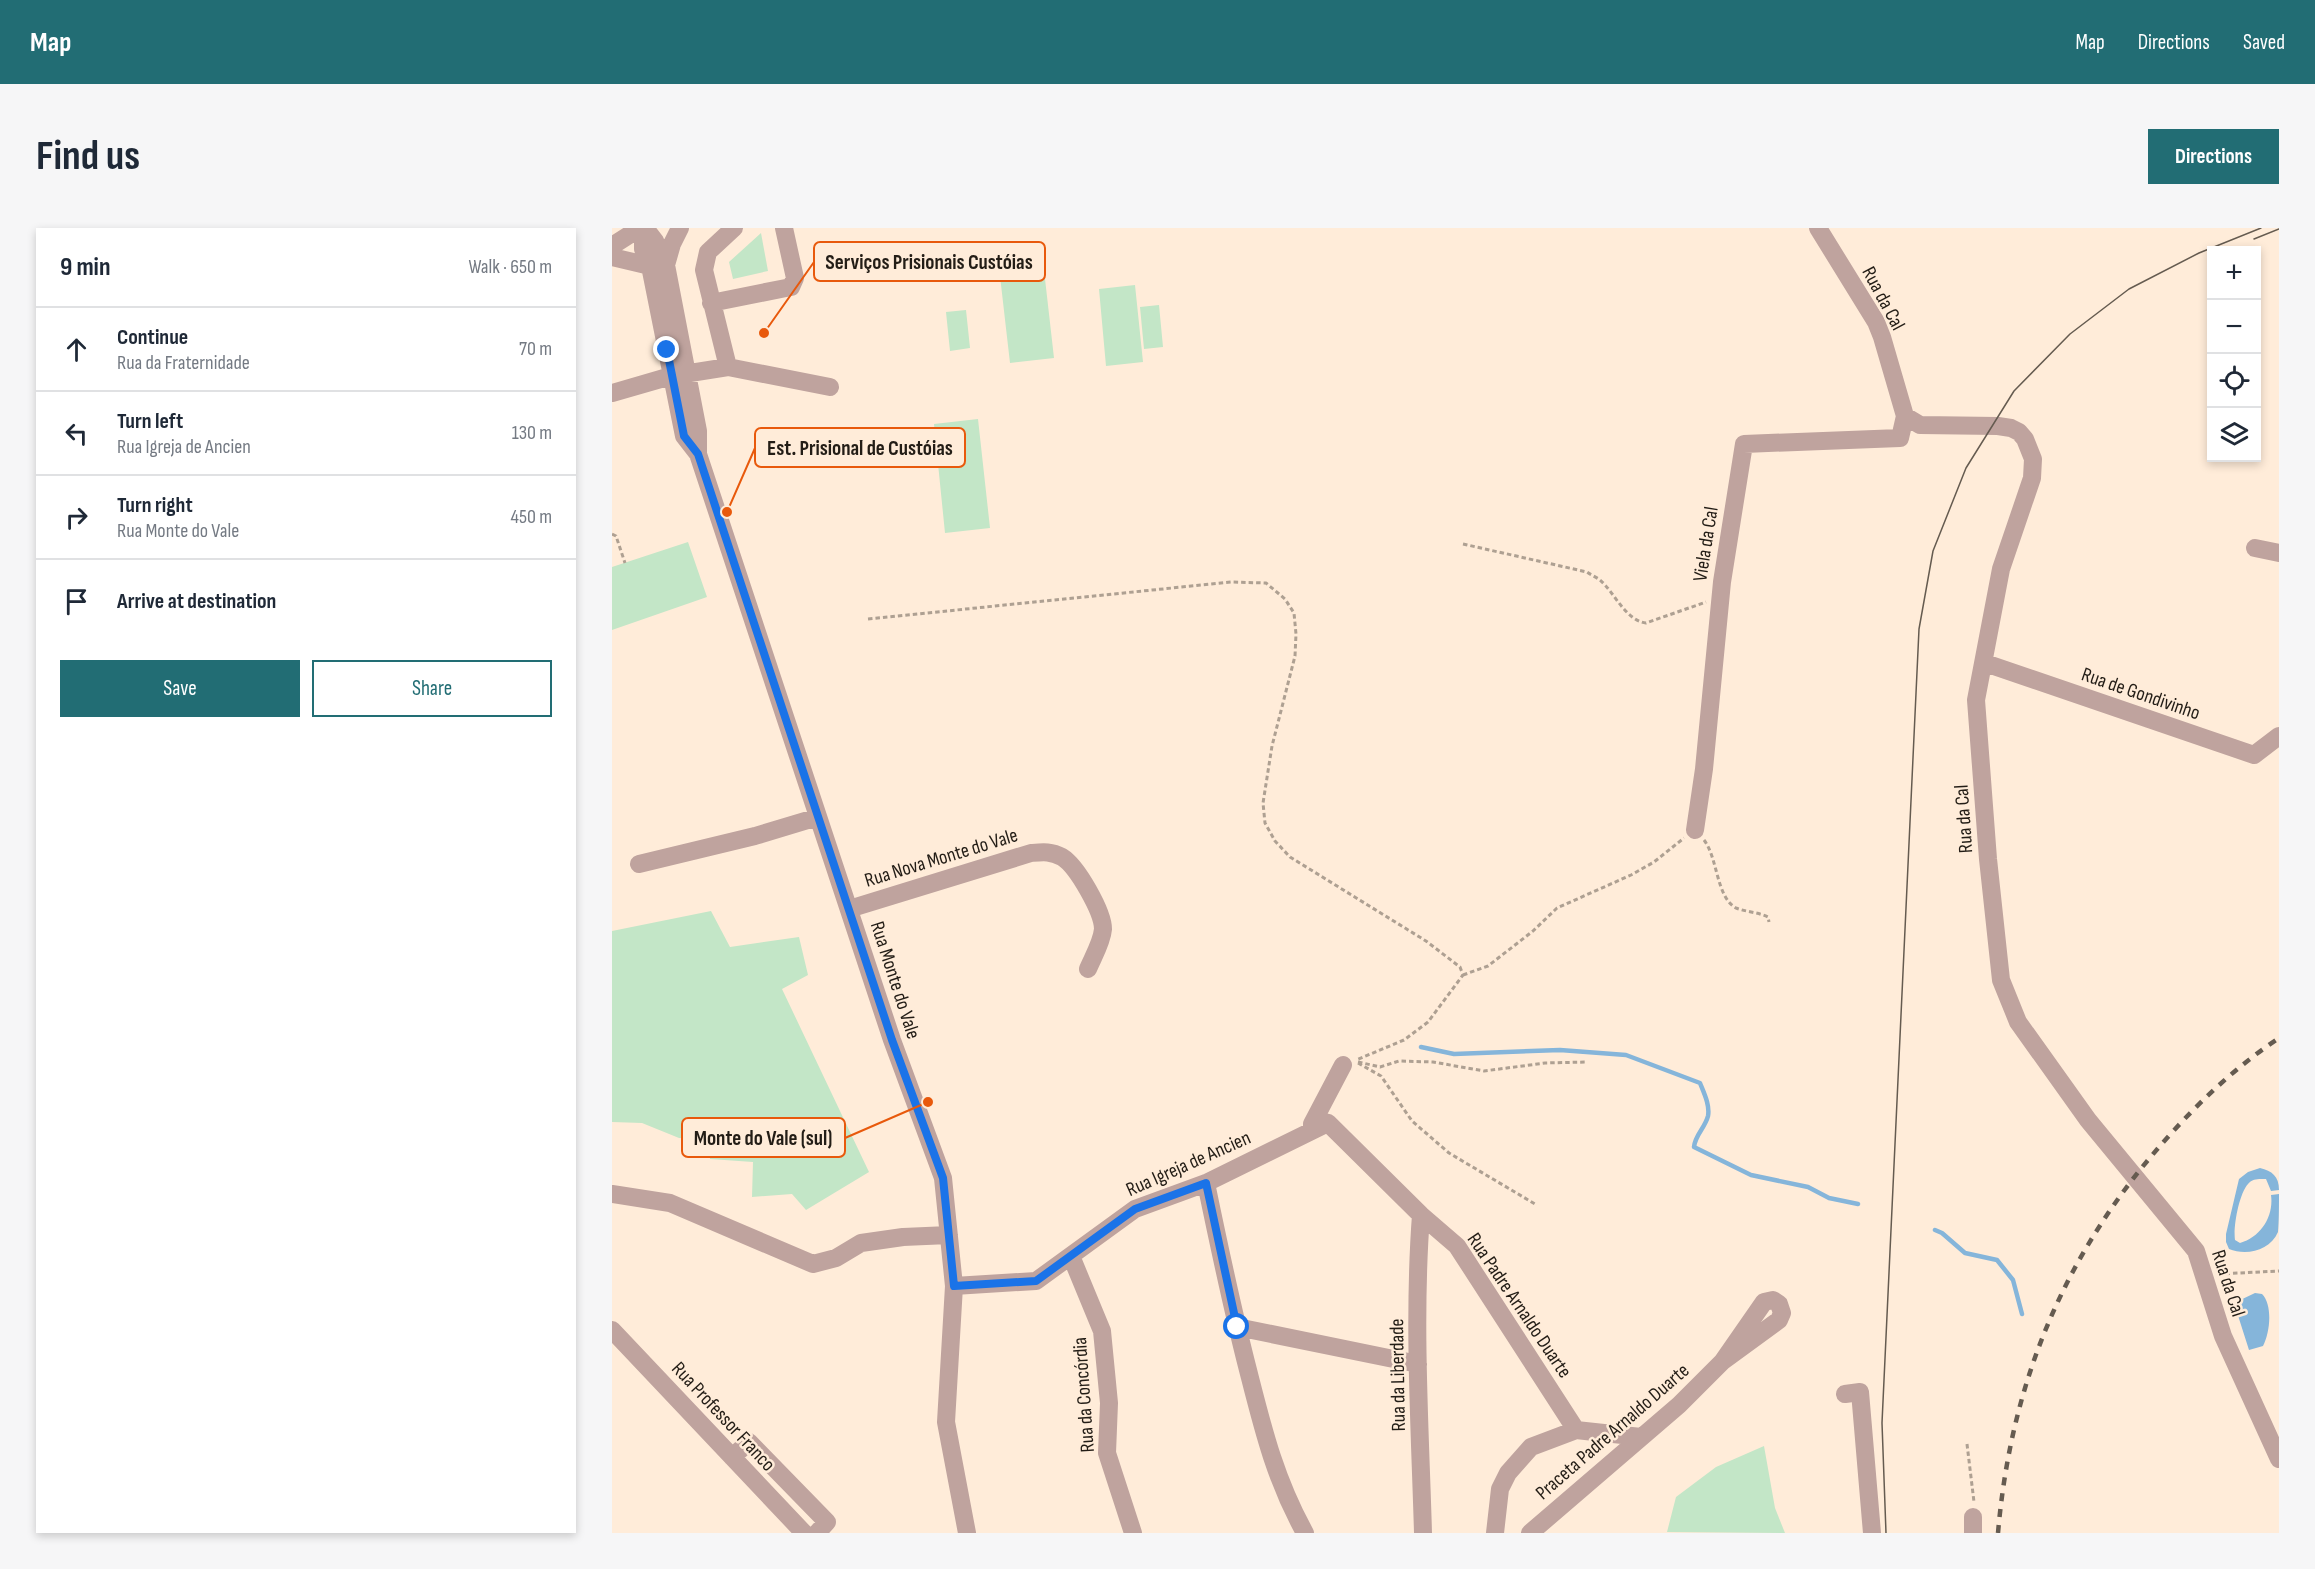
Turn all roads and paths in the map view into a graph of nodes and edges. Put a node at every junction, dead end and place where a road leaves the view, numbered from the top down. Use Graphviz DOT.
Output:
graph roads {
  1 [pos="642,228"];
  2 [pos="680,228"];
  3 [pos="734,228"];
  4 [pos="784,228"];
  5 [pos="1818,228"];
  6 [pos="612,246"];
  7 [pos="612,257"];
  8 [pos="658,266"];
  9 [pos="711,303"];
  10 [pos="728,367"];
  11 [pos="679,374"];
  12 [pos="830,387"];
  13 [pos="612,393"];
  14 [pos="1905,416"];
  15 [pos="612,534"];
  16 [pos="1463,544"];
  17 [pos="2255,548"];
  18 [pos="2279,553"];
  19 [pos="625,563"];
  20 [pos="1719,602"];
  21 [pos="868,619"];
  22 [pos="1984,663"];
  23 [pos="2279,736"];
  24 [pos="818,817"];
  25 [pos="1695,830"];
  26 [pos="639,864"];
  27 [pos="849,909"];
  28 [pos="1769,922"];
  29 [pos="1088,969"];
  30 [pos="1463,975"];
  31 [pos="1586,1062"];
  32 [pos="1348,1063"];
  33 [pos="1312,1130"];
  34 [pos="1206,1183"];
  35 [pos="612,1194"];
  36 [pos="1535,1204"];
  37 [pos="1421,1215"];
  38 [pos="949,1235"];
  39 [pos="1071,1256"];
  40 [pos="2279,1271"];
  41 [pos="2204,1275"];
  42 [pos="954,1286"];
  43 [pos="1237,1327"];
  44 [pos="612,1330"];
  45 [pos="1723,1361"];
  46 [pos="1418,1364"];
  47 [pos="1845,1394"];
  48 [pos="1576,1430"];
  49 [pos="1641,1437"];
  50 [pos="1966,1444"];
  51 [pos="732,1457"];
  52 [pos="2279,1459"];
  53 [pos="1973,1525"];
  54 [pos="804,1533"];
  55 [pos="817,1533"];
  56 [pos="967,1533"];
  57 [pos="1133,1533"];
  58 [pos="1305,1533"];
  59 [pos="1423,1533"];
  60 [pos="1495,1533"];
  61 [pos="1530,1533"];
  62 [pos="1872,1533"];
  1 -- 6 [label="street"];
  1 -- 8 [label="street, Rua Monte do Vale"];
  2 -- 8 [label="street, Rua Monte do Vale"];
  3 -- 9 [label="street"];
  4 -- 9 [label="street"];
  5 -- 14 [label="street, Rua da Cal"];
  7 -- 8 [label="street"];
  8 -- 11 [label="street, Rua Monte do Vale"];
  9 -- 10 [label="street"];
  10 -- 11 [label="street"];
  10 -- 12 [label="street"];
  11 -- 13 [label="street"];
  11 -- 24 [label="street, Rua Monte do Vale"];
  14 -- 20 [label="street, Viela da Cal"];
  14 -- 22 [label="street, Rua da Cal"];
  15 -- 19 [label="path"];
  16 -- 20 [label="path"];
  17 -- 18 [label="street"];
  20 -- 25 [label="street, Viela da Cal"];
  21 -- 30 [label="path"];
  22 -- 23 [label="street, Rua de Gondivinho"];
  22 -- 41 [label="street, Rua da Cal"];
  24 -- 26 [label="street"];
  24 -- 27 [label="street, Rua Monte do Vale"];
  25 -- 28 [label="path"];
  25 -- 30 [label="path"];
  27 -- 29 [label="street, Rua Nova Monte do Vale"];
  27 -- 38 [label="street, Rua Monte do Vale"];
  30 -- 32 [label="path"];
  31 -- 32 [label="path"];
  32 -- 33 [label="street"];
  32 -- 36 [label="path"];
  33 -- 34 [label="street, Rua Igreja de Ancien"];
  33 -- 37 [label="street, Rua Padre Arnaldo Duarte"];
  34 -- 39 [label="street, Rua Igreja de Ancien"];
  34 -- 43 [label="street"];
  35 -- 38 [label="street"];
  37 -- 46 [label="street, Rua da Liberdade"];
  37 -- 48 [label="street, Rua Padre Arnaldo Duarte"];
  38 -- 42 [label="street, Rua Monte do Vale"];
  39 -- 42 [label="street, Rua Igreja de Ancien"];
  39 -- 57 [label="street, Rua da Concórdia"];
  40 -- 41 [label="path"];
  41 -- 52 [label="street, Rua da Cal"];
  42 -- 56 [label="street, Rua Monte do Vale"];
  43 -- 46 [label="street"];
  43 -- 58 [label="street"];
  44 -- 51 [label="street, Rua Professor Franco"];
  45 -- 49 [label="street, Praceta Padre Arnaldo Duarte"];
  46 -- 59 [label="street, Rua da Liberdade"];
  47 -- 62 [label="street"];
  48 -- 49 [label="street"];
  48 -- 60 [label="street"];
  49 -- 61 [label="street, Praceta Padre Arnaldo Duarte"];
  50 -- 53 [label="path"];
  51 -- 54 [label="street, Rua Professor Franco"];
  51 -- 55 [label="street"];
}
